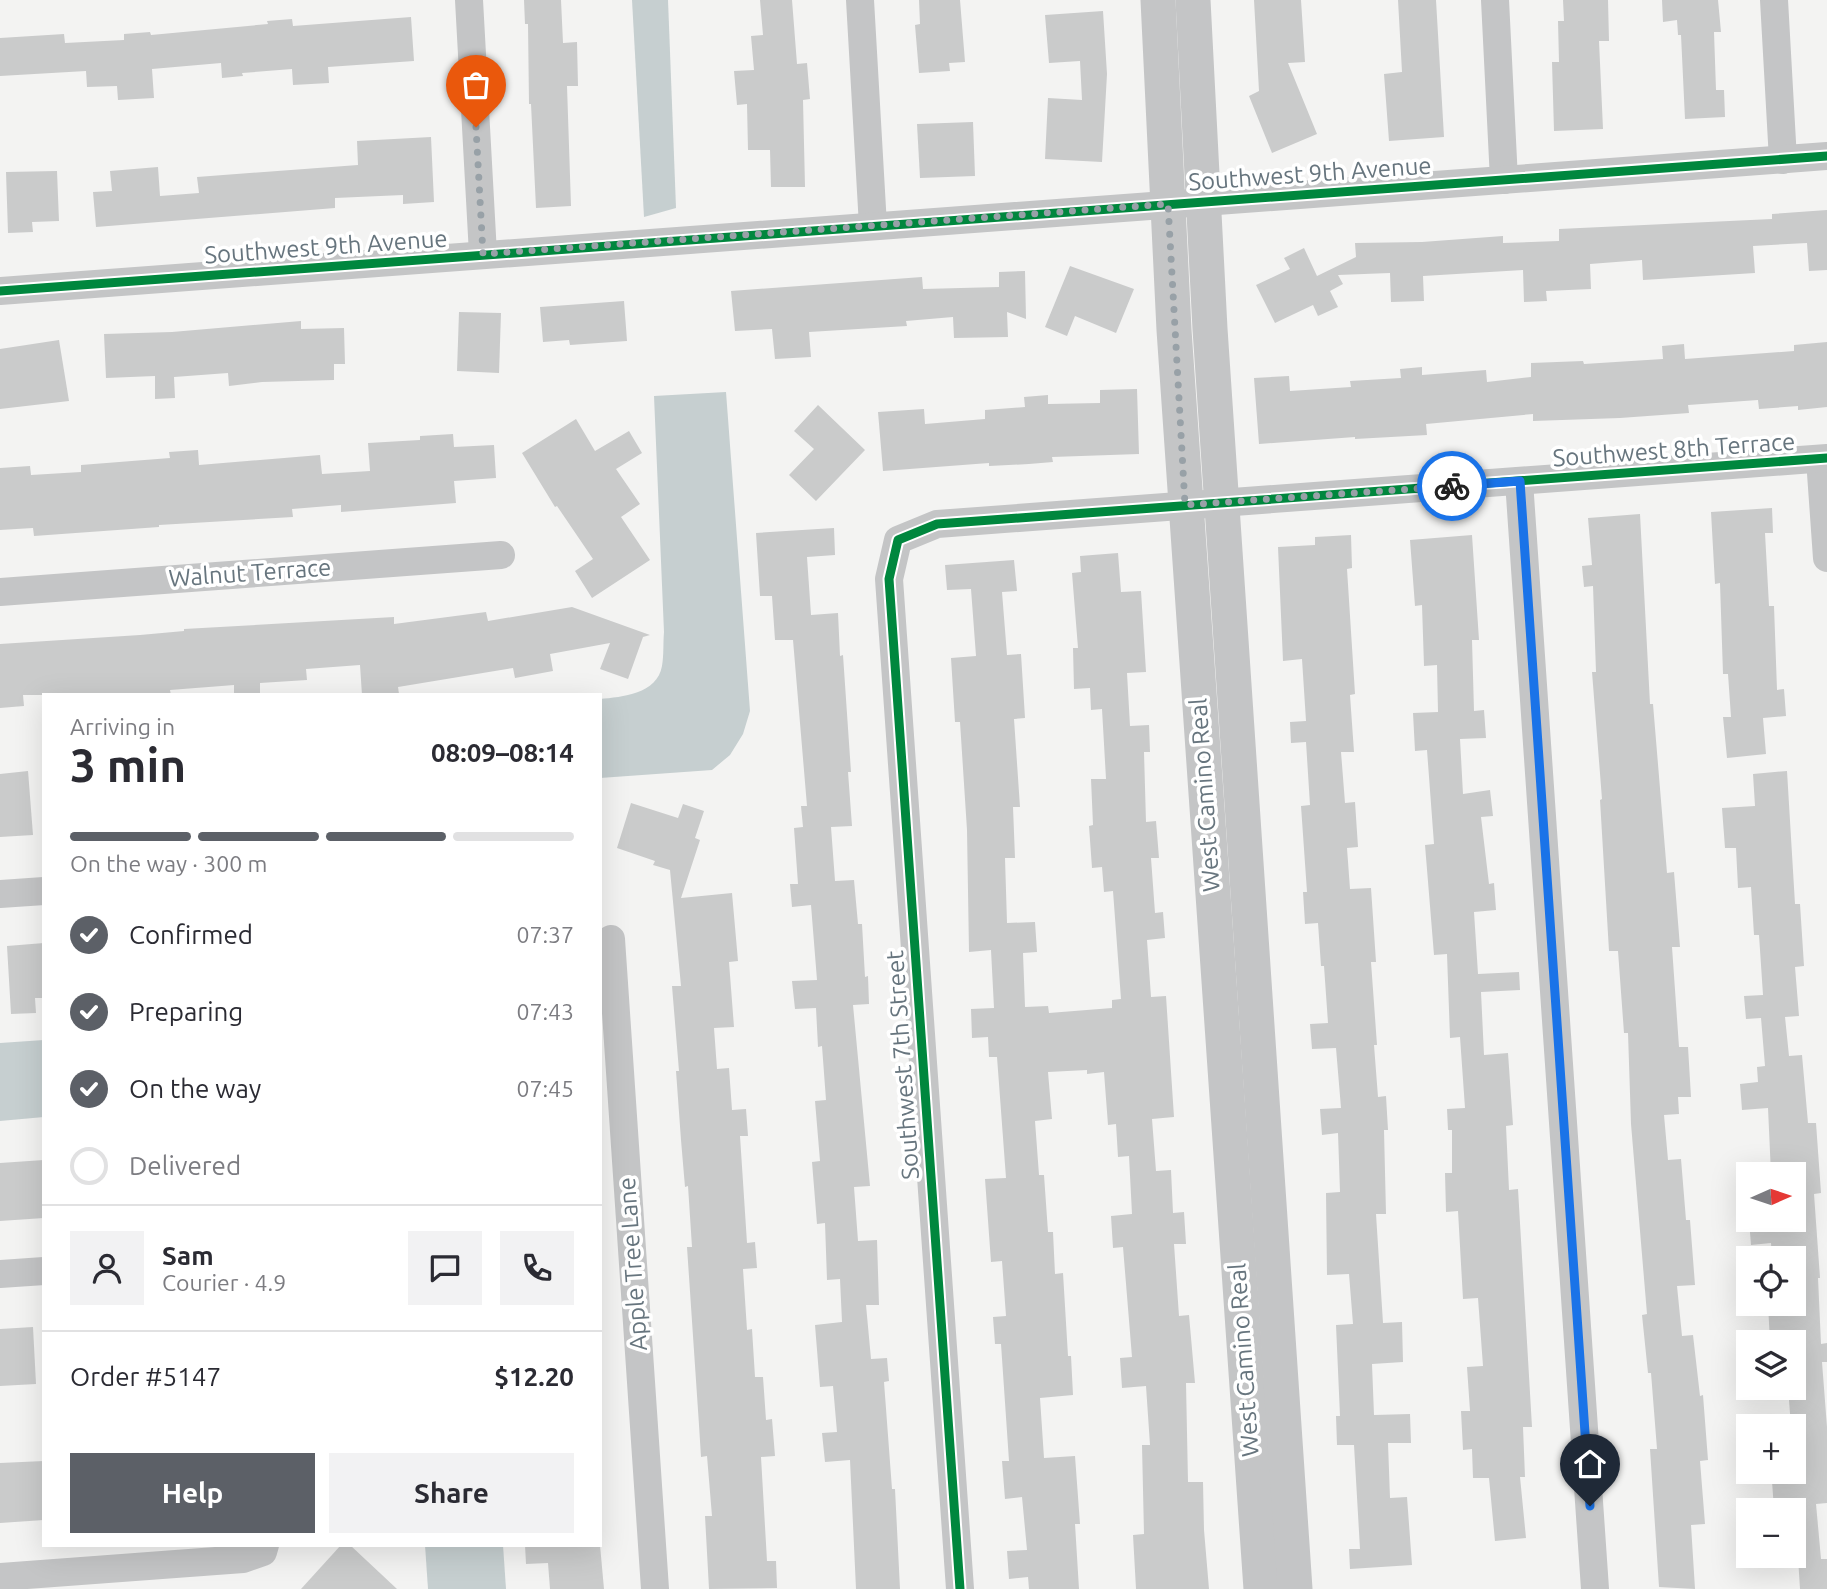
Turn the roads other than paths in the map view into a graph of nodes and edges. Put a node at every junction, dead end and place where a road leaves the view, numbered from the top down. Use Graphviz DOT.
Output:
graph roads {
  1 [pos="469,0"];
  2 [pos="860,0"];
  3 [pos="1158,0"];
  4 [pos="1194,0"];
  5 [pos="1495,0"];
  6 [pos="1774,0"];
  7 [pos="1827,156"];
  8 [pos="1783,160"];
  9 [pos="1504,180"];
  10 [pos="1205,202"];
  11 [pos="1168,204"];
  12 [pos="873,226"];
  13 [pos="483,254"];
  14 [pos="0,291"];
  15 [pos="1824,459"];
  16 [pos="1520,481"];
  17 [pos="1222,502"];
  18 [pos="1185,505"];
  19 [pos="898,540"];
  20 [pos="501,555"];
  21 [pos="1827,558"];
  22 [pos="0,592"];
  23 [pos="42,891"];
  24 [pos="0,894"];
  25 [pos="611,939"];
  26 [pos="1264,1124"];
  27 [pos="1228,1127"];
  28 [pos="42,1271"];
  29 [pos="0,1274"];
  30 [pos="264,1549"];
  31 [pos="0,1577"];
  32 [pos="655,1589"];
  33 [pos="960,1589"];
  34 [pos="1261,1589"];
  35 [pos="1295,1589"];
  36 [pos="1595,1589"];
  1 -- 13 [label="street"];
  2 -- 12 [label="street"];
  3 -- 11 [label="street, West Camino Real"];
  4 -- 10 [label="street, West Camino Real"];
  5 -- 9 [label="street"];
  6 -- 8 [label="street"];
  7 -- 8 [label="street, Southwest 9th Avenue"];
  8 -- 9 [label="street, Southwest 9th Avenue"];
  9 -- 10 [label="street, Southwest 9th Avenue"];
  10 -- 11 [label="street, Southwest 9th Avenue"];
  10 -- 17 [label="street, West Camino Real"];
  11 -- 12 [label="street, Southwest 9th Avenue"];
  11 -- 18 [label="street, West Camino Real"];
  12 -- 13 [label="street, Southwest 9th Avenue"];
  13 -- 14 [label="street, Southwest 9th Avenue"];
  15 -- 16 [label="street, Southwest 8th Terrace"];
  15 -- 21 [label="street"];
  16 -- 17 [label="street, Southwest 8th Terrace"];
  16 -- 36 [label="street"];
  17 -- 18 [label="street, Southwest 8th Terrace"];
  17 -- 26 [label="street, West Camino Real"];
  18 -- 19 [label="street, Southwest 8th Terrace"];
  18 -- 27 [label="street, West Camino Real"];
  19 -- 33 [label="street, Southwest 7th Street"];
  20 -- 22 [label="street, Walnut Terrace"];
  23 -- 24 [label="street"];
  25 -- 32 [label="street, Apple Tree Lane"];
  26 -- 27 [label="street"];
  26 -- 35 [label="street, West Camino Real"];
  27 -- 34 [label="street, West Camino Real"];
  28 -- 29 [label="street"];
  30 -- 31 [label="street"];
}
